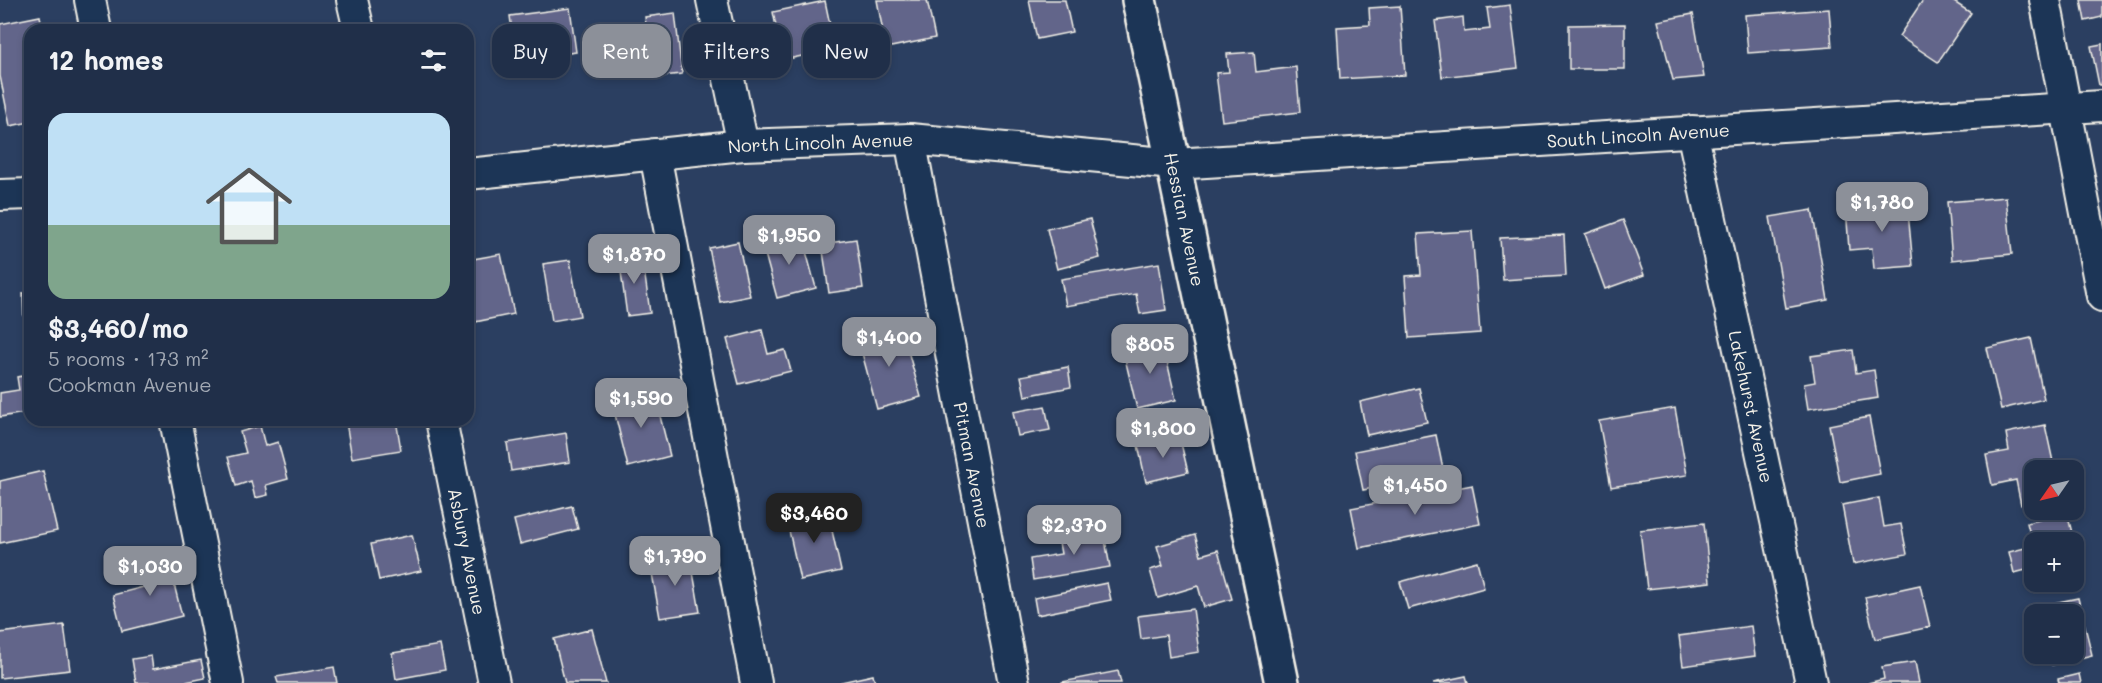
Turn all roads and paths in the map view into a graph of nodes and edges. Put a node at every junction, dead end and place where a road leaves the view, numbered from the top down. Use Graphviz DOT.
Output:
graph roads {
  1 [pos="90,0"];
  2 [pos="352,0"];
  3 [pos="712,0"];
  4 [pos="1139,0"];
  5 [pos="2045,0"];
  6 [pos="95,24"];
  7 [pos="358,24"];
  8 [pos="2102,106"];
  9 [pos="2067,108"];
  10 [pos="1692,130"];
  11 [pos="910,139"];
  12 [pos="743,145"];
  13 [pos="655,154"];
  14 [pos="1174,164"];
  15 [pos="474,173"];
  16 [pos="24,194"];
  17 [pos="0,195"];
  18 [pos="2102,296"];
  19 [pos="176,426"];
  20 [pos="442,426"];
  21 [pos="228,683"];
  22 [pos="494,683"];
  23 [pos="756,683"];
  24 [pos="1014,683"];
  25 [pos="1282,683"];
  26 [pos="1811,683"];
  1 -- 6 [label="street"];
  2 -- 7 [label="street"];
  3 -- 12 [label="street"];
  4 -- 14 [label="main road, Hessian Avenue"];
  5 -- 9 [label="street"];
  8 -- 9 [label="street, South Lincoln Avenue"];
  9 -- 10 [label="street, South Lincoln Avenue"];
  9 -- 18 [label="street"];
  10 -- 14 [label="street, South Lincoln Avenue"];
  10 -- 26 [label="street, Lakehurst Avenue"];
  11 -- 12 [label="street, North Lincoln Avenue"];
  11 -- 14 [label="street, North Lincoln Avenue"];
  11 -- 24 [label="street, Pitman Avenue"];
  12 -- 13 [label="street, North Lincoln Avenue"];
  13 -- 15 [label="street, North Lincoln Avenue"];
  13 -- 23 [label="street"];
  14 -- 25 [label="main road, Hessian Avenue"];
  16 -- 17 [label="street"];
  19 -- 21 [label="street"];
  20 -- 22 [label="street, Asbury Avenue"];
}
